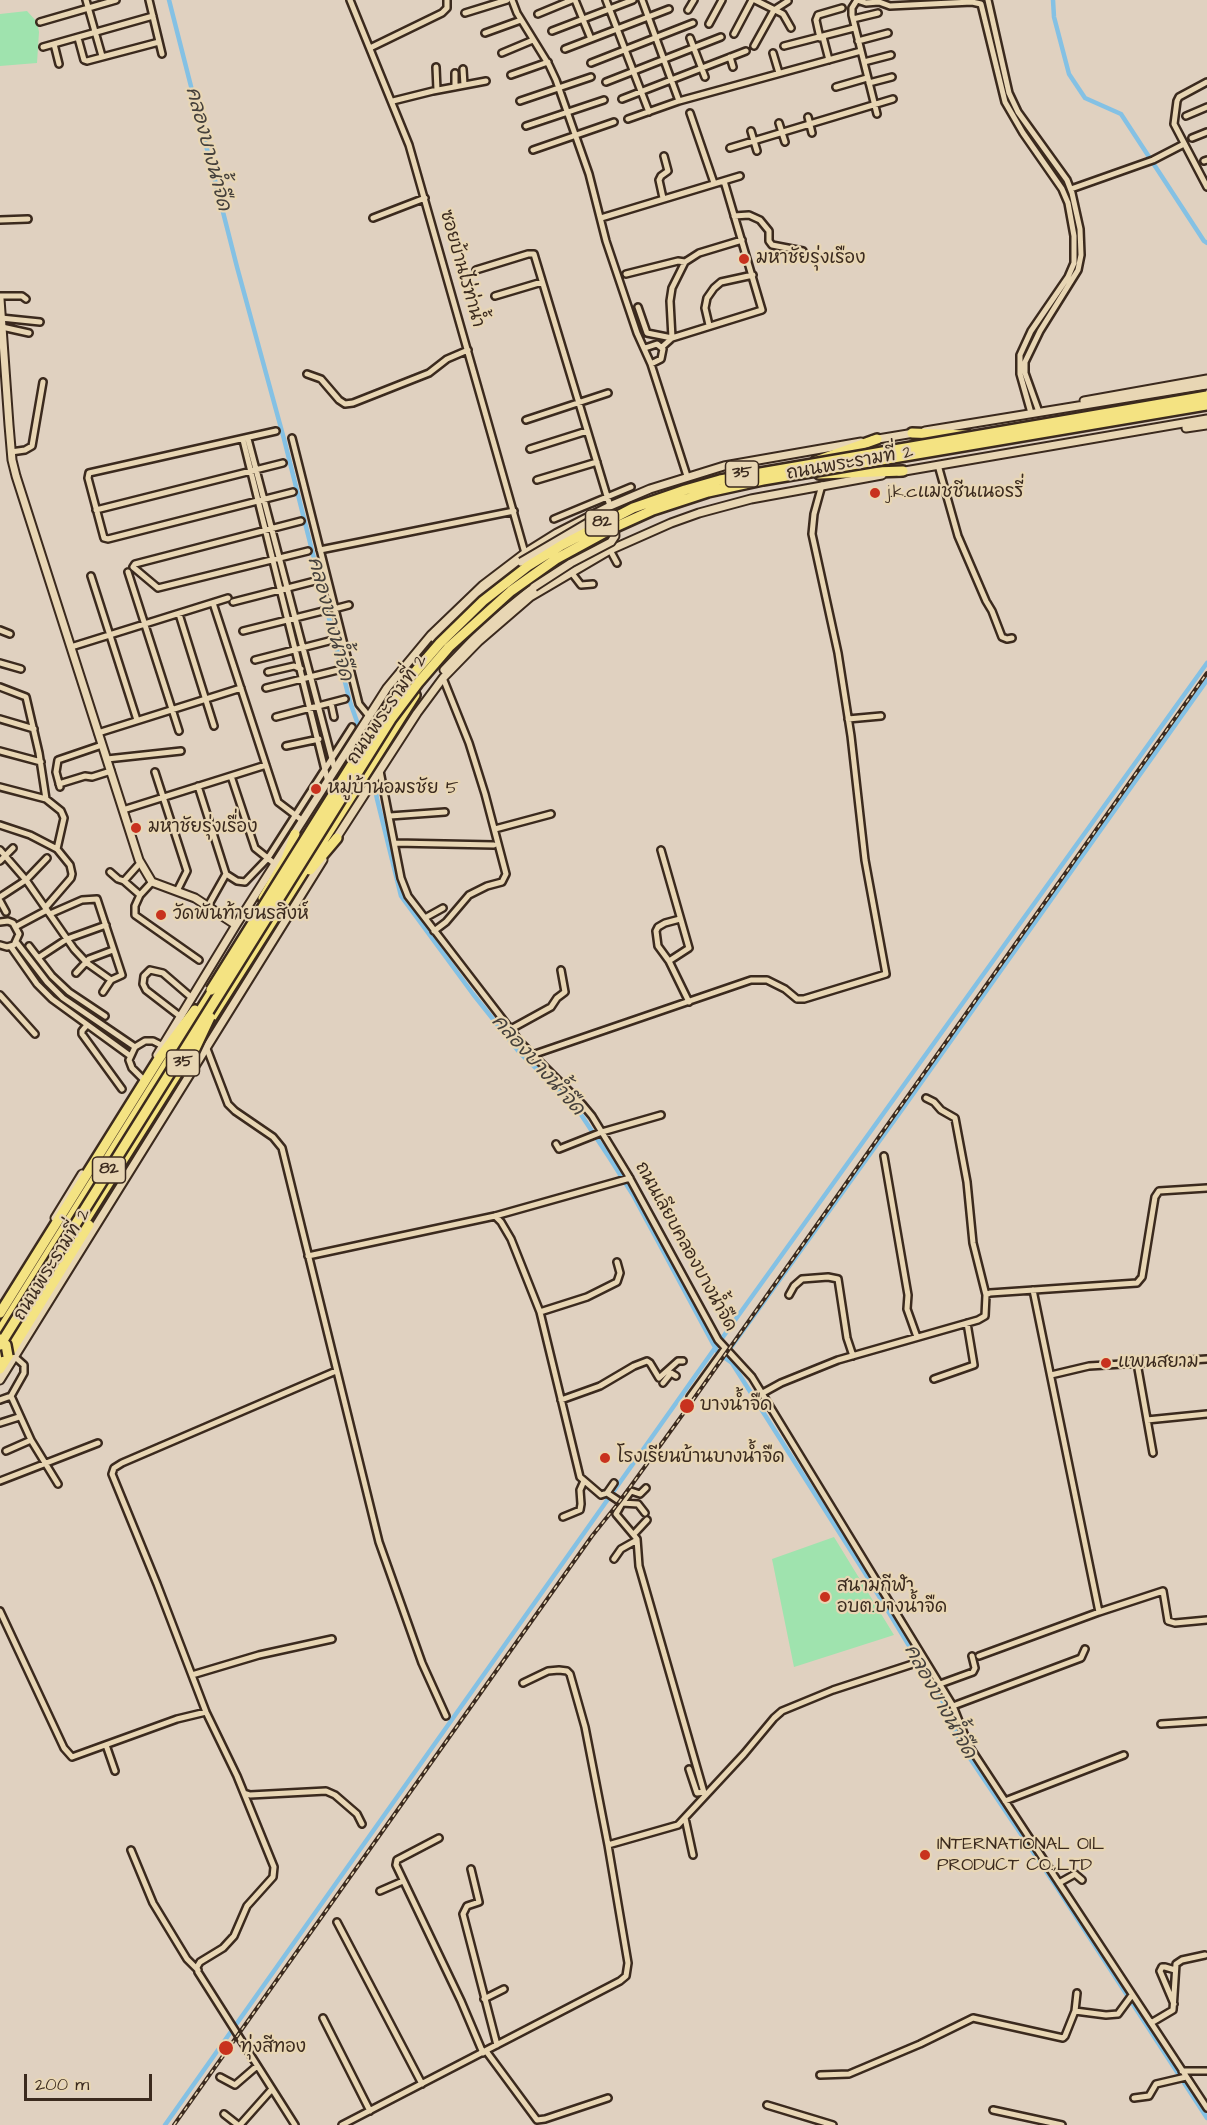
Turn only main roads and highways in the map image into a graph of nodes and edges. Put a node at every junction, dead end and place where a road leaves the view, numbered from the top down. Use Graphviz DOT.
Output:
graph roads {
  1 [pos="0,298"];
  2 [pos="1,318"];
  3 [pos="1,346"];
  4 [pos="1207,379"];
  5 [pos="1207,385"];
  6 [pos="1207,395"];
  7 [pos="3,404"];
  8 [pos="1207,407"];
  9 [pos="1059,409"];
  10 [pos="1207,419"];
  11 [pos="1207,425"];
  12 [pos="912,433"];
  13 [pos="1129,433"];
  14 [pos="968,435"];
  15 [pos="877,439"];
  16 [pos="816,461"];
  17 [pos="903,471"];
  18 [pos="819,474"];
  19 [pos="387,688"];
  20 [pos="417,713"];
  21 [pos="295,834"];
  22 [pos="337,838"];
  23 [pos="258,917"];
  24 [pos="272,921"];
  25 [pos="236,925"];
  26 [pos="215,993"];
  27 [pos="0,1305"];
  28 [pos="0,1313"];
  29 [pos="0,1329"];
  30 [pos="0,1339"];
  31 [pos="0,1345"];
  32 [pos="8,1356"];
  33 [pos="0,1368"];
  34 [pos="0,1380"];
  1 -- 2 [label="main road"];
  2 -- 3 [label="main road"];
  3 -- 7 [label="main road"];
  4 -- 9 [label="main road"];
  5 -- 9 [label="main road, ถนนพระรามที่ 2 / 35"];
  6 -- 14 [label="highway, ถนนพระรามที่ 2 / 35"];
  6 -- 26 [label="highway, 82, bridge"];
  7 -- 25 [label="main road"];
  8 -- 18 [label="highway, ถนนพระรามที่ 2 / 35"];
  8 -- 26 [label="highway, 82, bridge"];
  9 -- 12 [label="main road, ถนนพระรามที่ 2 / 35"];
  10 -- 13 [label="main road, ถนนพระรามที่ 2 / 35"];
  11 -- 13 [label="main road"];
  12 -- 14 [label="highway"];
  12 -- 15 [label="main road, ถนนพระรามที่ 2 / 35"];
  13 -- 17 [label="main road, ถนนพระรามที่ 2 / 35"];
  14 -- 16 [label="highway, ถนนพระรามที่ 2 / 35"];
  15 -- 16 [label="highway"];
  15 -- 19 [label="main road, ถนนพระรามที่ 2 / 35"];
  16 -- 23 [label="highway, ถนนพระรามที่ 2 / 35, bridge"];
  17 -- 18 [label="highway"];
  17 -- 20 [label="main road, ถนนพระรามที่ 2 / 35"];
  18 -- 24 [label="highway, ถนนพระรามที่ 2 / 35"];
  19 -- 20 [label="main road, bridge"];
  19 -- 21 [label="main road, ถนนพระรามที่ 2 / 35"];
  20 -- 22 [label="main road, ถนนพระรามที่ 2 / 35"];
  21 -- 23 [label="highway"];
  21 -- 25 [label="main road, ถนนพระรามที่ 2 / 35"];
  22 -- 24 [label="highway"];
  22 -- 32 [label="main road, ถนนพระรามที่ 2 / 35"];
  23 -- 29 [label="highway, ถนนพระรามที่ 2 / 35"];
  24 -- 32 [label="highway, ถนนพระรามที่ 2 / 35"];
  25 -- 27 [label="main road, ถนนพระรามที่ 2 / 35"];
  26 -- 28 [label="highway"];
  26 -- 29 [label="highway, 82"];
  26 -- 31 [label="highway, 82, bridge"];
  26 -- 32 [label="highway, bridge"];
  30 -- 32 [label="highway, bridge"];
  32 -- 33 [label="highway"];
  32 -- 34 [label="main road, ถนนพระรามที่ 2 / 35"];
}
